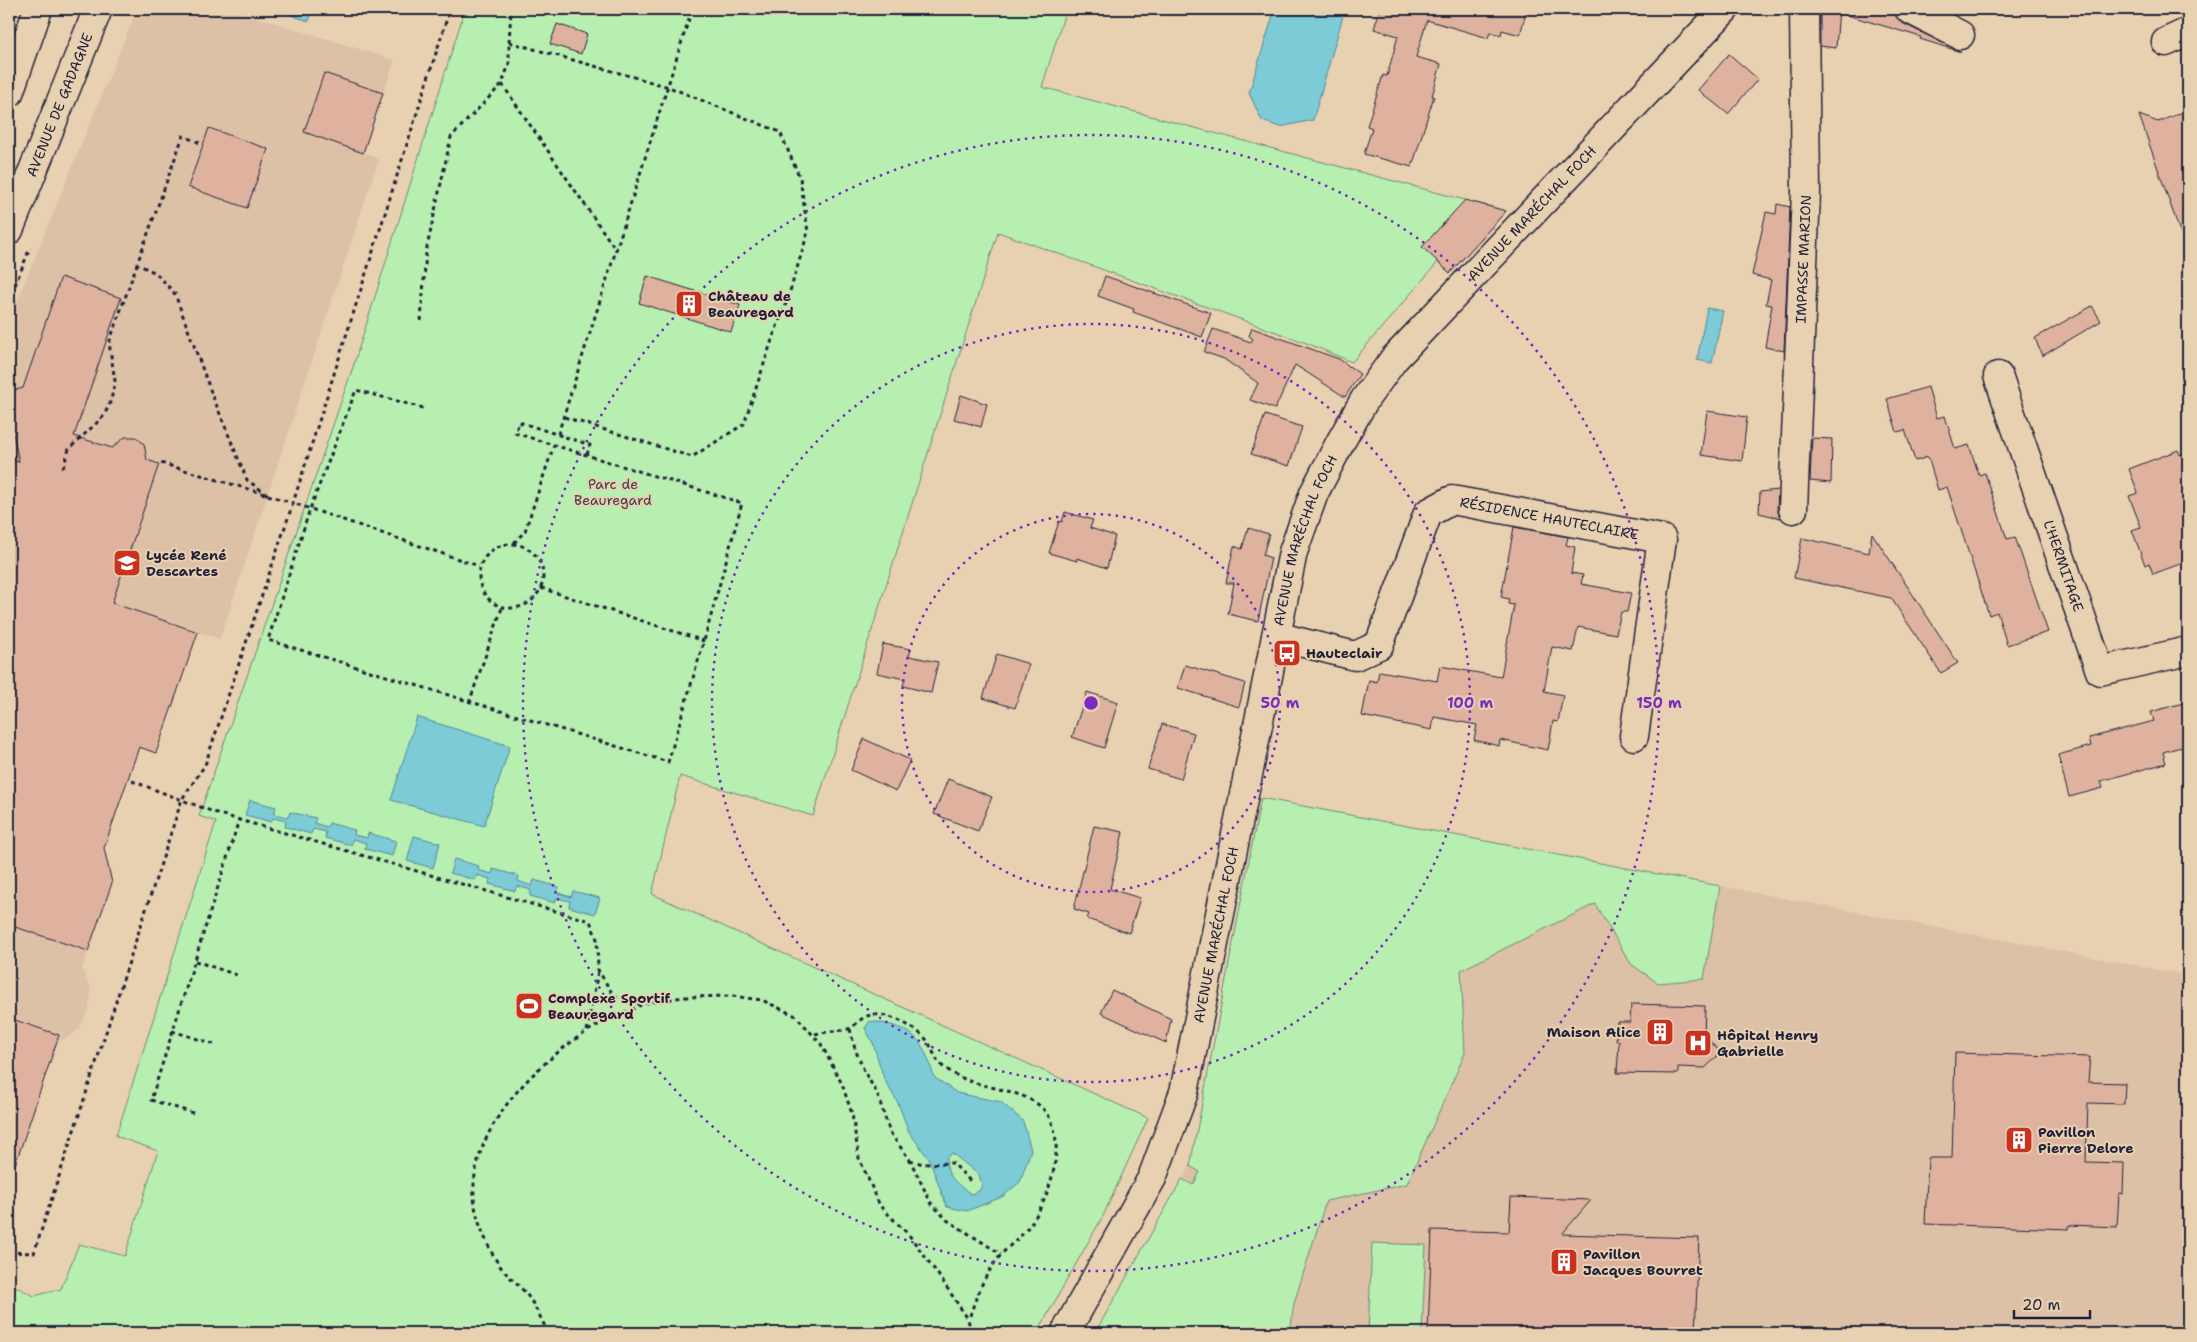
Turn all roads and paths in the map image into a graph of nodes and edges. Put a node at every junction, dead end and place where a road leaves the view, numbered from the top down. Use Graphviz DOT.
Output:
graph roads {
  1 [pos="38,9"];
  2 [pos="98,9"];
  3 [pos="450,9"];
  4 [pos="692,9"];
  5 [pos="1725,9"];
  6 [pos="1804,9"];
  7 [pos="1909,9"];
  8 [pos="511,11"];
  9 [pos="1960,35"];
  10 [pos="509,42"];
  11 [pos="502,84"];
  12 [pos="669,87"];
  13 [pos="9,93"];
  14 [pos="203,144"];
  15 [pos="9,230"];
  16 [pos="617,250"];
  17 [pos="137,264"];
  18 [pos="421,321"];
  19 [pos="1998,376"];
  20 [pos="423,408"];
  21 [pos="564,417"];
  22 [pos="558,434"];
  23 [pos="554,445"];
  24 [pos="587,455"];
  25 [pos="161,463"];
  26 [pos="63,468"];
  27 [pos="268,495"];
  28 [pos="293,503"];
  29 [pos="310,509"];
  30 [pos="1792,509"];
  31 [pos="514,544"];
  32 [pos="479,566"];
  33 [pos="541,588"];
  34 [pos="502,608"];
  35 [pos="1276,636"];
  36 [pos="704,641"];
  37 [pos="2188,651"];
  38 [pos="469,703"];
  39 [pos="1634,736"];
  40 [pos="132,781"];
  41 [pos="182,799"];
  42 [pos="239,820"];
  43 [pos="195,961"];
  44 [pos="598,970"];
  45 [pos="237,975"];
  46 [pos="641,1004"];
  47 [pos="850,1028"];
  48 [pos="172,1031"];
  49 [pos="587,1032"];
  50 [pos="814,1034"];
  51 [pos="214,1044"];
  52 [pos="193,1113"];
  53 [pos="910,1160"];
  54 [pos="971,1182"];
  55 [pos="9,1252"];
  56 [pos="1001,1254"];
  57 [pos="968,1319"];
  58 [pos="548,1333"];
  59 [pos="971,1333"];
  60 [pos="1064,1333"];
  1 -- 13 [label="main road"];
  2 -- 15 [label="main road, AVENUE DE GADAGNE"];
  3 -- 28 [label="path"];
  4 -- 12 [label="path"];
  5 -- 35 [label="main road, AVENUE MARÉCHAL FOCH"];
  6 -- 30 [label="main road, IMPASSE MARION"];
  7 -- 9 [label="main road"];
  8 -- 10 [label="path"];
  10 -- 11 [label="path"];
  10 -- 12 [label="path"];
  11 -- 16 [label="path"];
  11 -- 18 [label="path"];
  12 -- 16 [label="path"];
  12 -- 21 [label="path"];
  14 -- 17 [label="path"];
  16 -- 21 [label="path"];
  17 -- 26 [label="path"];
  17 -- 27 [label="path"];
  19 -- 37 [label="main road, L'HERMITAGE"];
  20 -- 29 [label="path"];
  21 -- 22 [label="path"];
  22 -- 23 [label="path"];
  22 -- 24 [label="path"];
  23 -- 24 [label="path"];
  23 -- 31 [label="path"];
  24 -- 36 [label="path"];
  25 -- 27 [label="path"];
  27 -- 28 [label="path"];
  28 -- 29 [label="path"];
  28 -- 41 [label="path"];
  29 -- 32 [label="path"];
  29 -- 38 [label="path"];
  31 -- 32 [label="path"];
  31 -- 33 [label="path"];
  32 -- 34 [label="path"];
  33 -- 34 [label="path"];
  33 -- 36 [label="path"];
  34 -- 38 [label="path"];
  35 -- 39 [label="main road, RÉSIDENCE HAUTECLAIRE"];
  35 -- 60 [label="main road, AVENUE MARÉCHAL FOCH"];
  36 -- 38 [label="path"];
  40 -- 41 [label="path"];
  41 -- 42 [label="path"];
  41 -- 55 [label="path"];
  42 -- 43 [label="path"];
  42 -- 44 [label="path"];
  43 -- 45 [label="path"];
  43 -- 48 [label="path"];
  44 -- 46 [label="path"];
  44 -- 49 [label="path"];
  46 -- 49 [label="path"];
  46 -- 50 [label="path"];
  47 -- 50 [label="path"];
  47 -- 53 [label="path"];
  47 -- 56 [label="path"];
  48 -- 51 [label="path"];
  48 -- 52 [label="path"];
  49 -- 58 [label="path"];
  50 -- 57 [label="path"];
  53 -- 54 [label="path"];
  53 -- 56 [label="path"];
  56 -- 57 [label="path"];
  57 -- 59 [label="path"];
}
